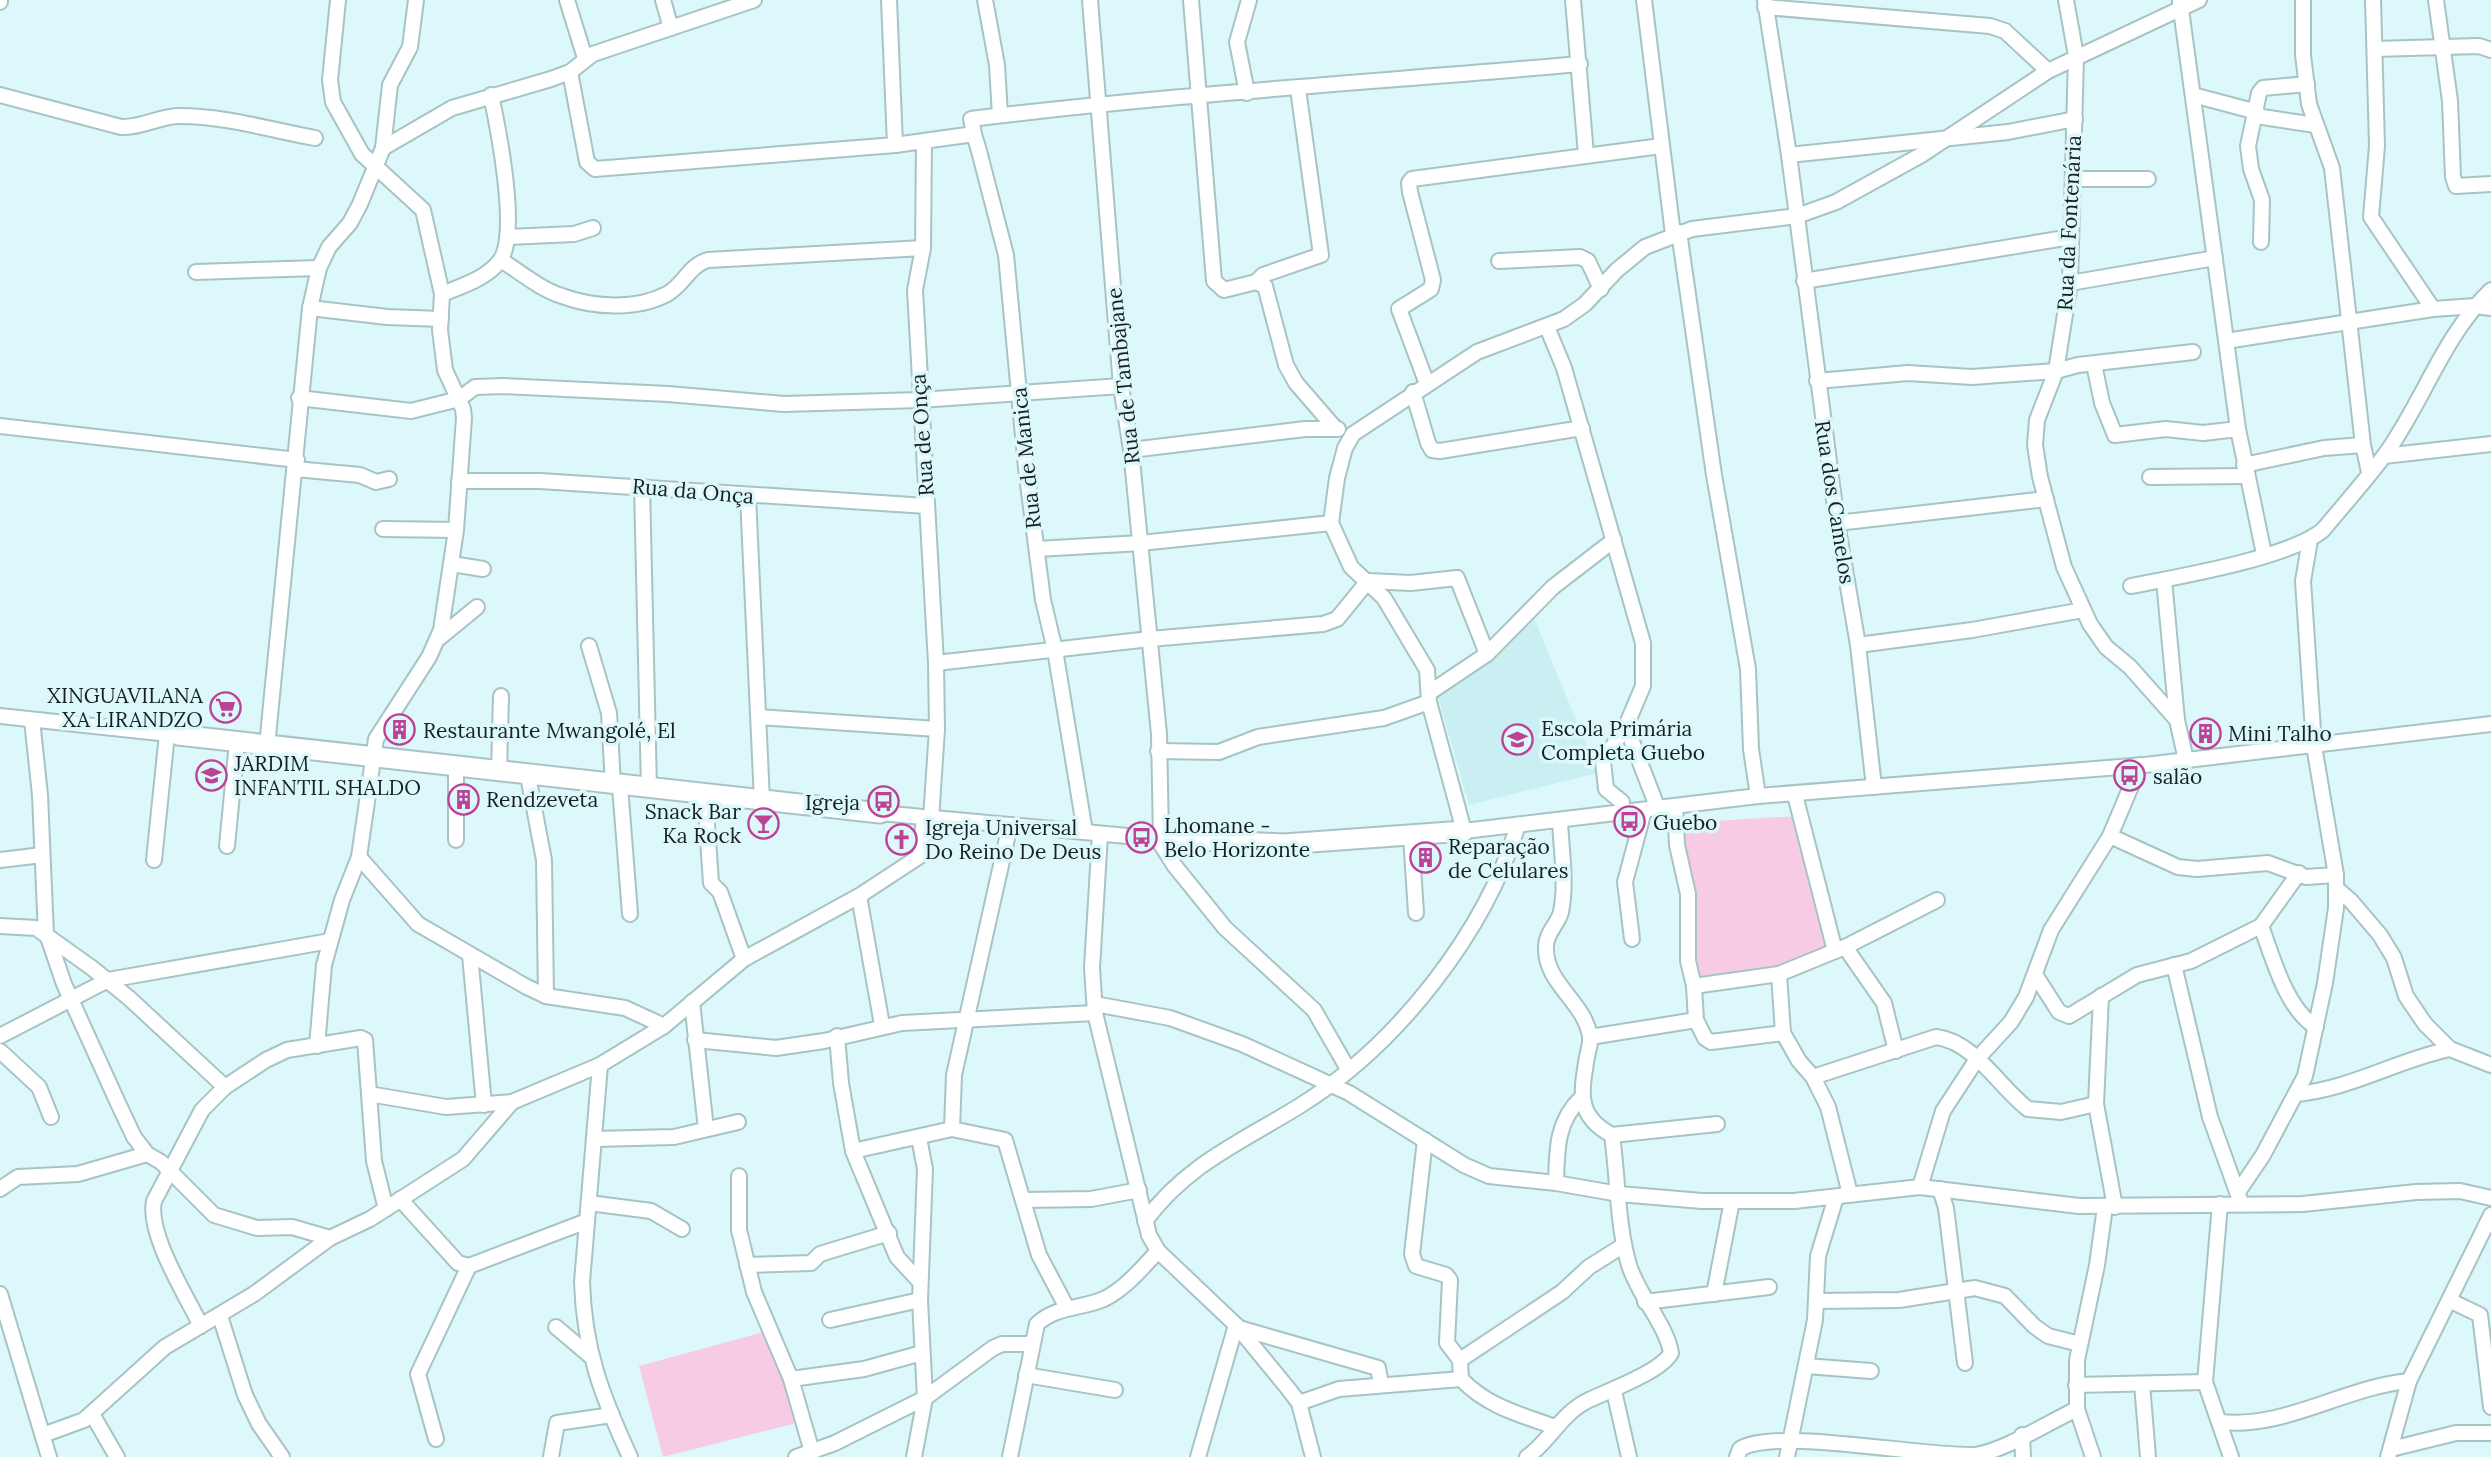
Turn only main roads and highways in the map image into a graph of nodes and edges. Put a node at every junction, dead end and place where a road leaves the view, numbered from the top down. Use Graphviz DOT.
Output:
graph roads {
  1 [pos="172,734"];
  2 [pos="880,813"];
  3 [pos="1464,831"];
  4 [pos="1152,837"];
  1 -- 2 [label="main road"];
  3 -- 4 [label="main road"];
}
